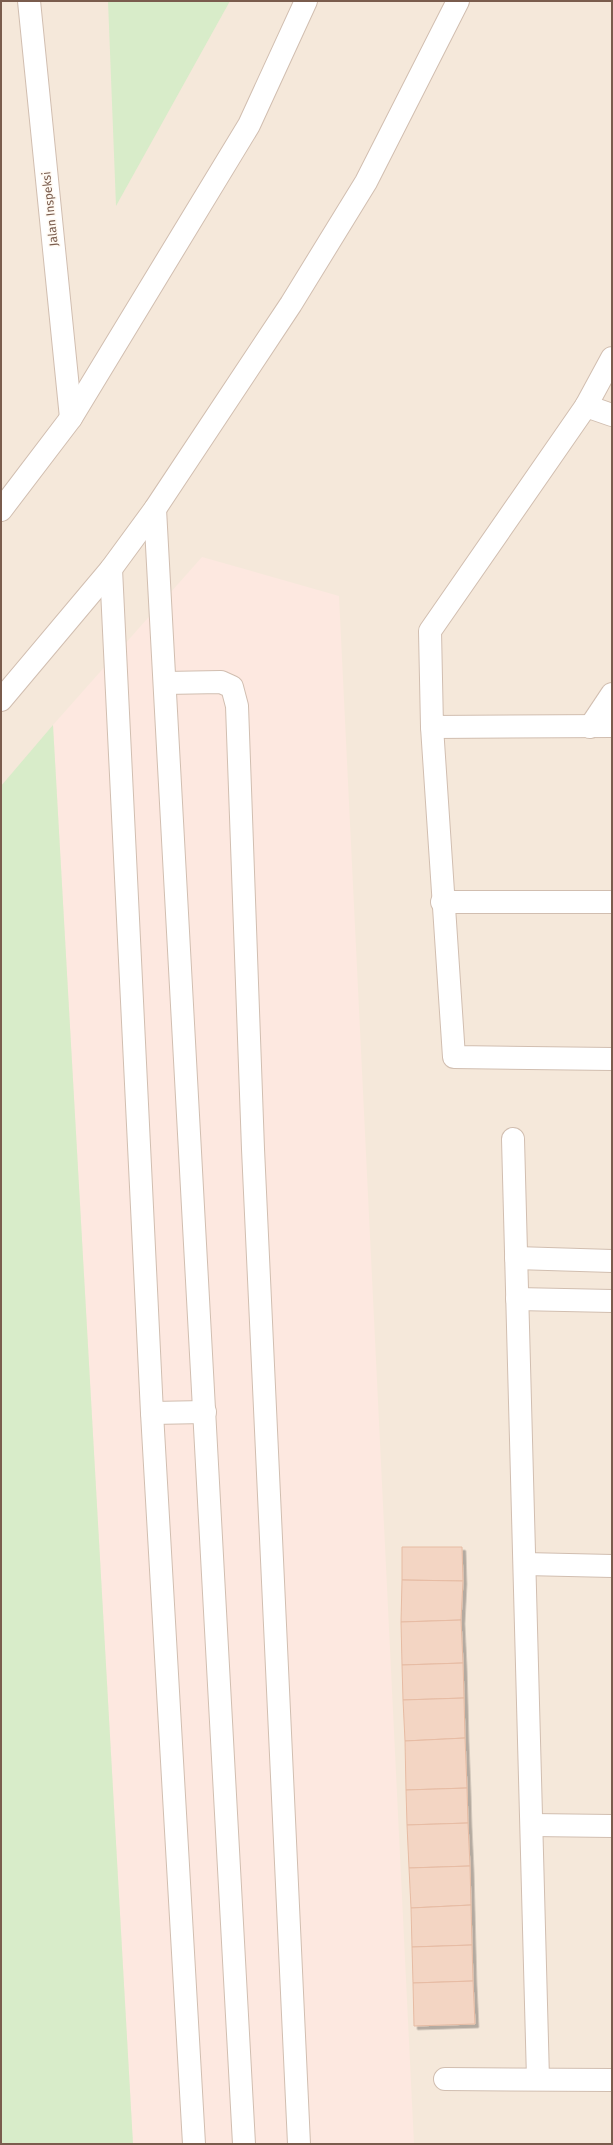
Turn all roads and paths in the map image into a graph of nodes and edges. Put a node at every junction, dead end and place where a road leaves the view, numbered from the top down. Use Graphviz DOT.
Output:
graph roads {
  1 [pos="29,1"];
  2 [pos="306,1"];
  3 [pos="458,1"];
  4 [pos="612,358"];
  5 [pos="586,406"];
  6 [pos="612,415"];
  7 [pos="71,418"];
  8 [pos="155,509"];
  9 [pos="1,510"];
  10 [pos="111,569"];
  11 [pos="165,683"];
  12 [pos="612,694"];
  13 [pos="1,700"];
  14 [pos="612,726"];
  15 [pos="432,727"];
  16 [pos="590,727"];
  17 [pos="442,902"];
  18 [pos="612,902"];
  19 [pos="612,1059"];
  20 [pos="513,1139"];
  21 [pos="516,1258"];
  22 [pos="612,1260"];
  23 [pos="518,1299"];
  24 [pos="612,1301"];
  25 [pos="205,1412"];
  26 [pos="152,1413"];
  27 [pos="525,1564"];
  28 [pos="612,1566"];
  29 [pos="532,1825"];
  30 [pos="612,1826"];
  31 [pos="445,2079"];
  32 [pos="538,2079"];
  33 [pos="612,2080"];
  34 [pos="194,2144"];
  35 [pos="244,2144"];
  36 [pos="299,2144"];
  1 -- 7 [label="street, Jalan Inspeksi"];
  2 -- 7 [label="street"];
  3 -- 8 [label="street"];
  4 -- 5 [label="street"];
  5 -- 6 [label="street"];
  5 -- 15 [label="street"];
  7 -- 9 [label="street"];
  8 -- 10 [label="street"];
  8 -- 11 [label="street"];
  10 -- 13 [label="street"];
  10 -- 26 [label="street"];
  11 -- 25 [label="street"];
  11 -- 36 [label="street"];
  12 -- 16 [label="street"];
  14 -- 16 [label="street"];
  15 -- 16 [label="street"];
  15 -- 17 [label="street"];
  17 -- 18 [label="street"];
  17 -- 19 [label="street"];
  20 -- 21 [label="street"];
  21 -- 22 [label="street"];
  21 -- 23 [label="street"];
  23 -- 24 [label="street"];
  23 -- 27 [label="street"];
  25 -- 26 [label="street"];
  25 -- 35 [label="street"];
  26 -- 34 [label="street"];
  27 -- 28 [label="street"];
  27 -- 29 [label="street"];
  29 -- 30 [label="street"];
  29 -- 32 [label="street"];
  31 -- 32 [label="street"];
  32 -- 33 [label="street"];
}
